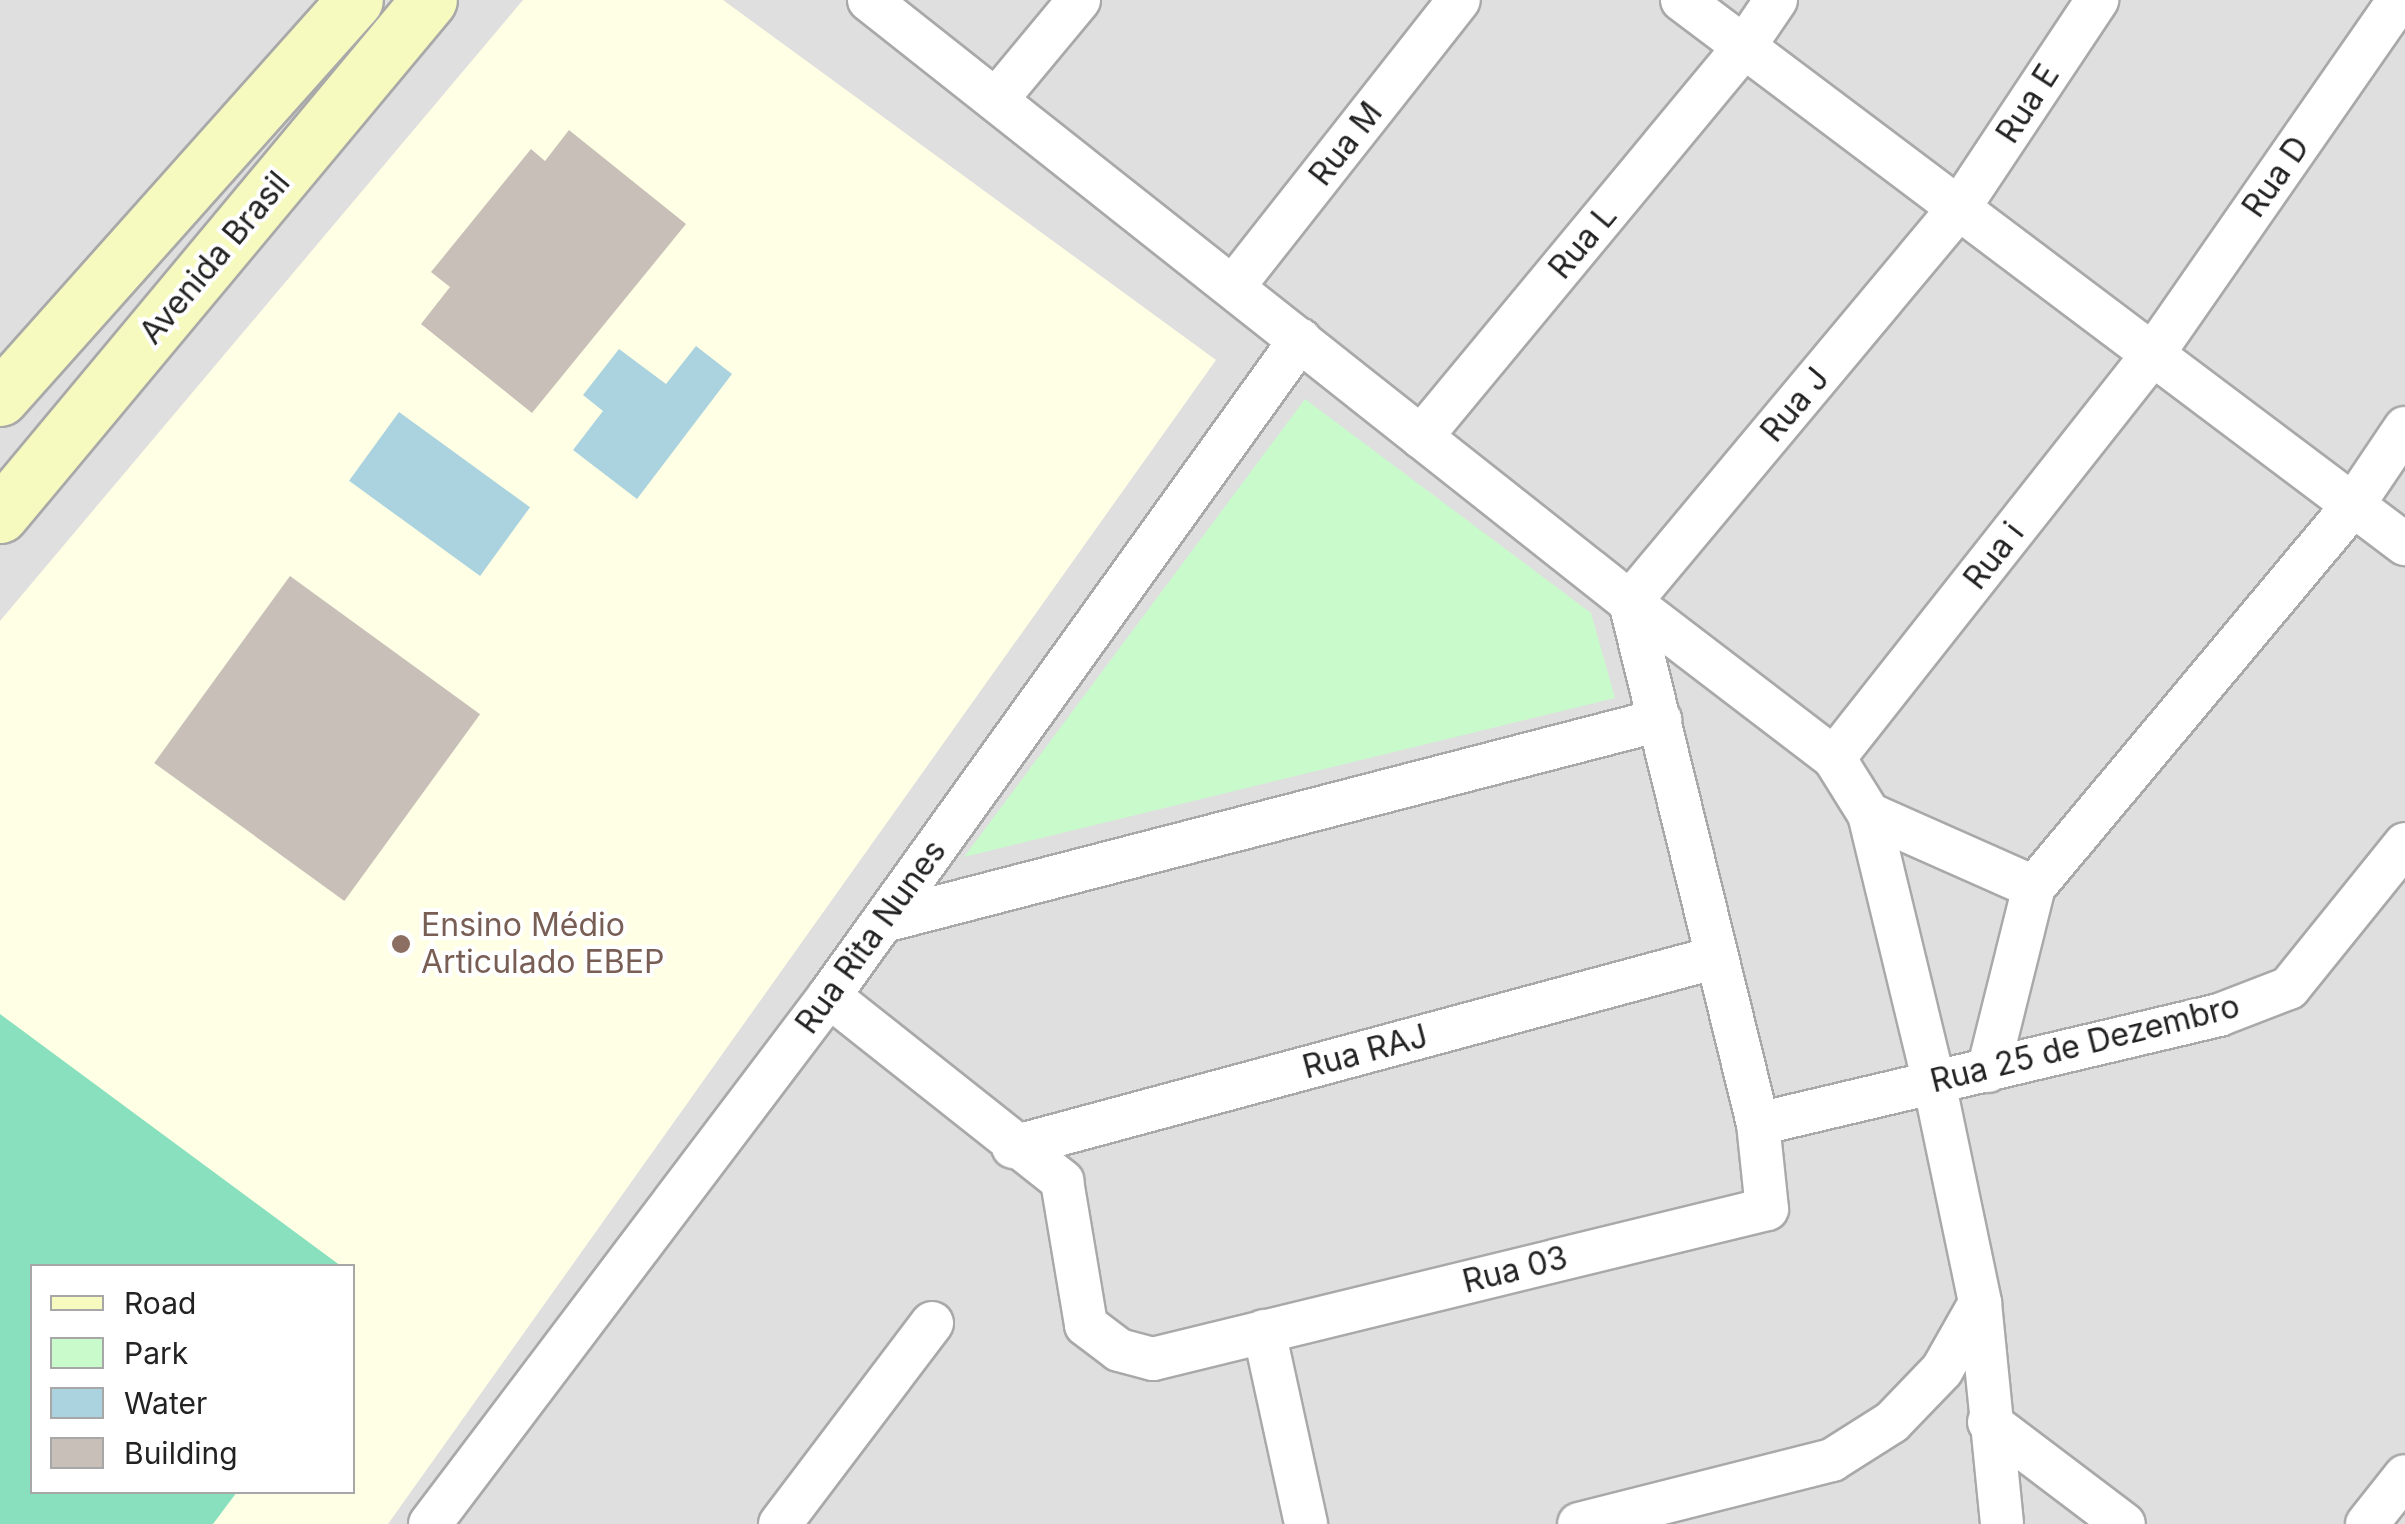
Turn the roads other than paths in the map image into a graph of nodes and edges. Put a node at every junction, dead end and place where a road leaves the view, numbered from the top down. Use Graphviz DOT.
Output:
graph roads {
  1 [pos="355,0"];
  2 [pos="429,0"];
  3 [pos="869,0"];
  4 [pos="1079,0"];
  5 [pos="1459,0"];
  6 [pos="1682,0"];
  7 [pos="1776,0"];
  8 [pos="2097,0"];
  9 [pos="2399,0"];
  10 [pos="1744,47"];
  11 [pos="996,100"];
  12 [pos="1959,208"];
  13 [pos="1233,288"];
  14 [pos="1300,340"];
  15 [pos="2153,354"];
  16 [pos="0,398"];
  17 [pos="2405,428"];
  18 [pos="1421,437"];
  19 [pos="10,483"];
  20 [pos="2353,504"];
  21 [pos="2405,544"];
  22 [pos="1630,602"];
  23 [pos="1660,720"];
  24 [pos="1834,758"];
  25 [pos="1870,814"];
  26 [pos="2405,844"];
  27 [pos="2034,886"];
  28 [pos="884,921"];
  29 [pos="1717,957"];
  30 [pos="830,996"];
  31 [pos="1988,1071"];
  32 [pos="1934,1082"];
  33 [pos="1758,1124"];
  34 [pos="1014,1146"];
  35 [pos="1980,1303"];
  36 [pos="932,1323"];
  37 [pos="1264,1331"];
  38 [pos="1990,1422"];
  39 [pos="2405,1476"];
  40 [pos="430,1524"];
  41 [pos="780,1524"];
  42 [pos="1306,1524"];
  43 [pos="1579,1524"];
  44 [pos="2002,1524"];
  45 [pos="2124,1524"];
  46 [pos="2367,1524"];
  1 -- 16 [label="street, Avenida Brasil"];
  2 -- 19 [label="street, Avenida Brasil"];
  3 -- 11 [label="street"];
  4 -- 11 [label="street"];
  5 -- 13 [label="street, Rua M"];
  6 -- 10 [label="street"];
  7 -- 10 [label="street, Rua L"];
  8 -- 12 [label="street, Rua E"];
  9 -- 15 [label="street, Rua D"];
  10 -- 12 [label="street"];
  10 -- 18 [label="street, Rua L"];
  11 -- 13 [label="street"];
  12 -- 15 [label="street"];
  12 -- 22 [label="street, Rua J"];
  13 -- 14 [label="street"];
  14 -- 18 [label="street"];
  14 -- 28 [label="street, Rua Rita Nunes"];
  15 -- 20 [label="street"];
  15 -- 24 [label="street, Rua i"];
  17 -- 20 [label="street"];
  18 -- 22 [label="street"];
  20 -- 21 [label="street"];
  20 -- 27 [label="street"];
  22 -- 23 [label="street"];
  22 -- 24 [label="street"];
  23 -- 28 [label="street"];
  23 -- 29 [label="street"];
  24 -- 25 [label="street"];
  25 -- 27 [label="street"];
  25 -- 32 [label="street"];
  26 -- 31 [label="street, Rua 25 de Dezembro"];
  27 -- 31 [label="street"];
  28 -- 30 [label="street, Rua Rita Nunes"];
  29 -- 33 [label="street"];
  29 -- 34 [label="street, Rua RAJ"];
  30 -- 34 [label="street, Rua 03"];
  30 -- 40 [label="street, Rua Rita Nunes"];
  31 -- 32 [label="street, Rua 25 de Dezembro"];
  32 -- 33 [label="street, Rua 25 de Dezembro"];
  32 -- 35 [label="street"];
  33 -- 37 [label="street, Rua 03"];
  34 -- 37 [label="street, Rua 03"];
  35 -- 38 [label="street"];
  35 -- 43 [label="street"];
  36 -- 41 [label="street"];
  37 -- 42 [label="street"];
  38 -- 44 [label="street"];
  38 -- 45 [label="street"];
  39 -- 46 [label="street"];
}
